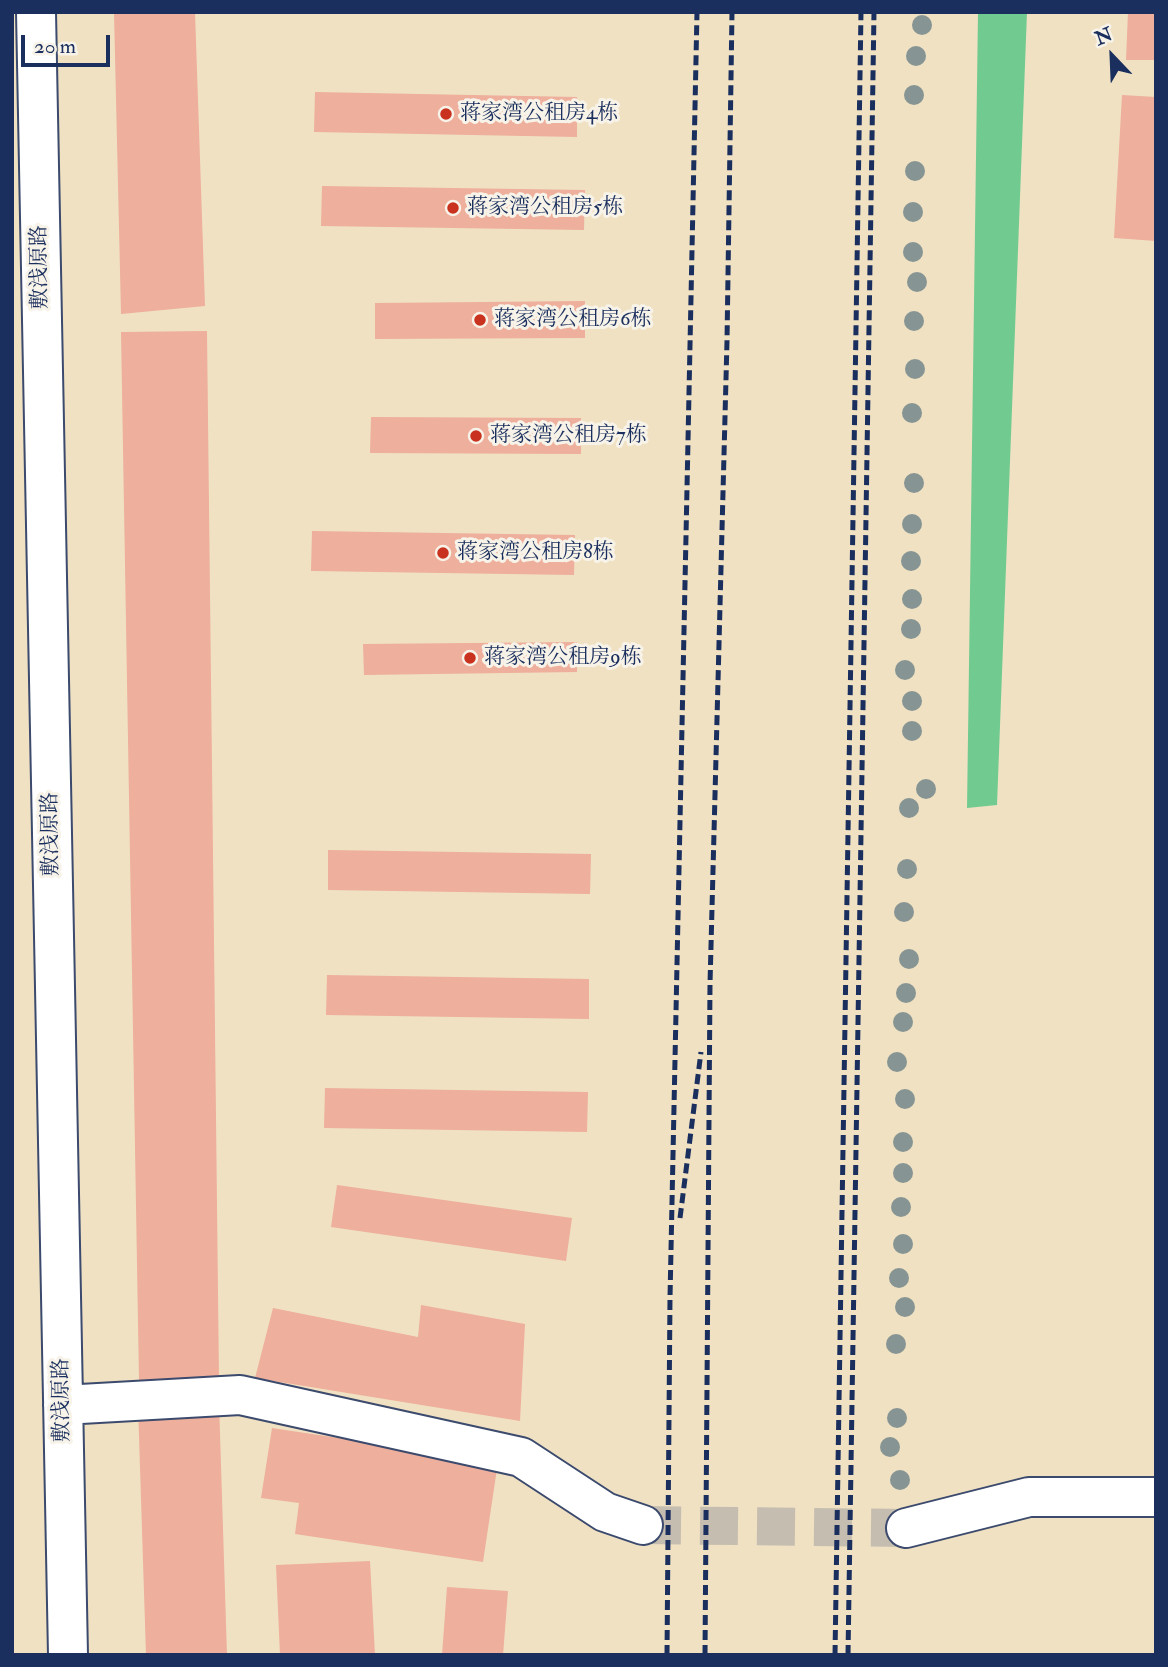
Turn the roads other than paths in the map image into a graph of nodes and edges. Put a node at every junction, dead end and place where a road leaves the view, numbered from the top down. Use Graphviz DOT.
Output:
graph roads {
  1 [pos="36,12"];
  2 [pos="63,1405"];
  3 [pos="1156,1497"];
  4 [pos="643,1525"];
  5 [pos="906,1528"];
  6 [pos="68,1655"];
  1 -- 2 [label="street, 敷浅原路"];
  2 -- 4 [label="street"];
  2 -- 6 [label="street, 敷浅原路"];
  3 -- 5 [label="street"];
}
